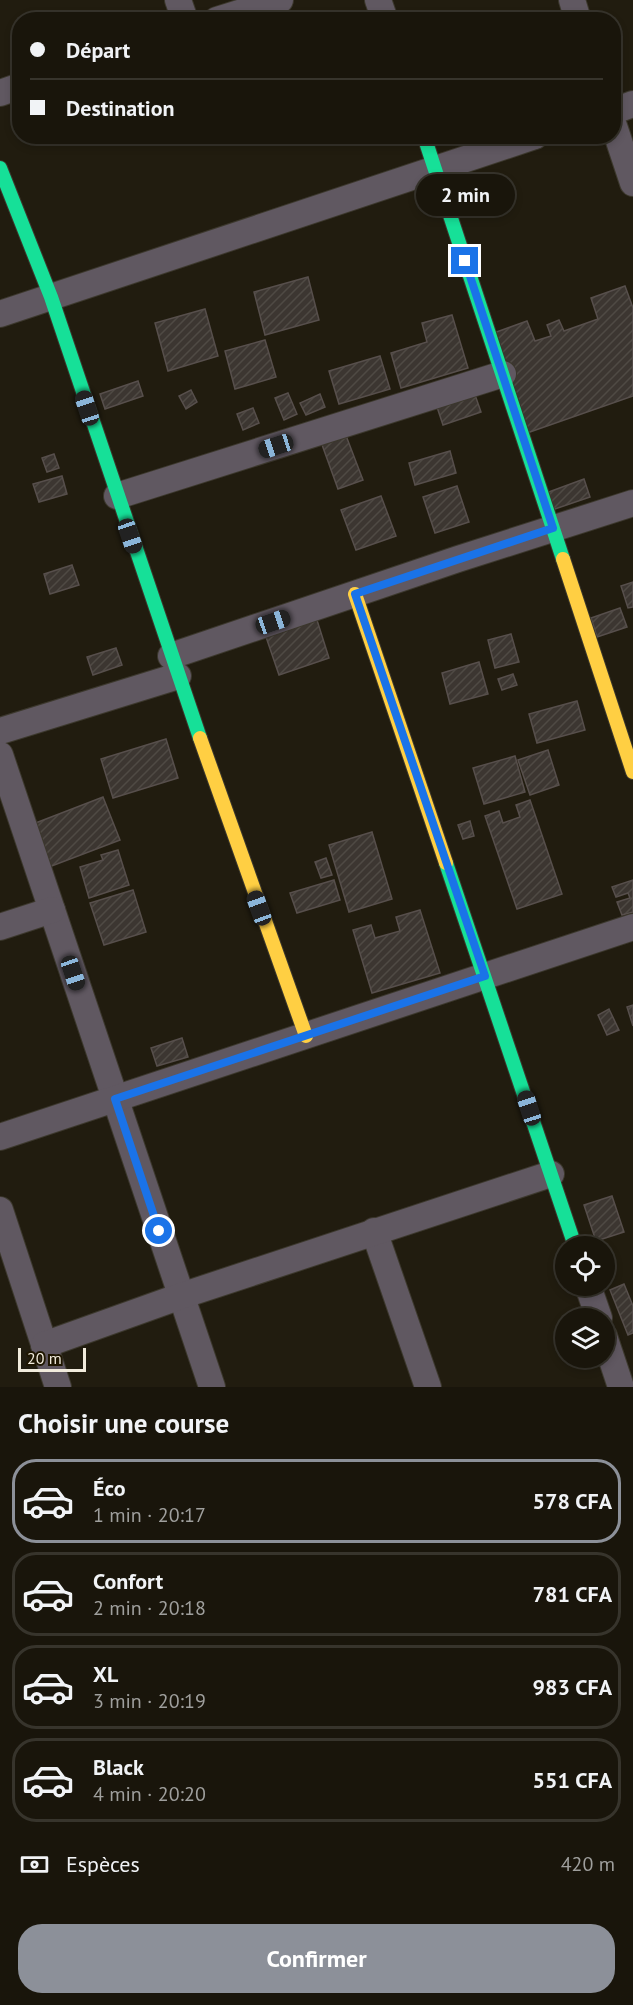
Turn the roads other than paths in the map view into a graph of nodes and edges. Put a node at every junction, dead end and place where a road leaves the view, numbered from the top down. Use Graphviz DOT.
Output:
graph roads {
  1 [pos="280,0"];
  2 [pos="242,12"];
  3 [pos="427,144"];
  4 [pos="511,144"];
  5 [pos="620,144"];
  6 [pos="0,168"];
  7 [pos="435,170"];
  8 [pos="633,183"];
  9 [pos="51,297"];
  10 [pos="0,314"];
  11 [pos="503,374"];
  12 [pos="117,496"];
  13 [pos="633,503"];
  14 [pos="553,528"];
  15 [pos="355,594"];
  16 [pos="174,666"];
  17 [pos="624,711"];
  18 [pos="0,731"];
  19 [pos="0,755"];
  20 [pos="633,772"];
  21 [pos="52,910"];
  22 [pos="0,927"];
  23 [pos="633,927"];
  24 [pos="485,976"];
  25 [pos="306,1036"];
  26 [pos="115,1099"];
  27 [pos="0,1137"];
  28 [pos="551,1174"];
  29 [pos="0,1210"];
  30 [pos="374,1231"];
  31 [pos="572,1236"];
  32 [pos="181,1296"];
  33 [pos="44,1345"];
  34 [pos="614,1368"];
  35 [pos="618,1383"];
  36 [pos="58,1387"];
  37 [pos="212,1387"];
  38 [pos="428,1387"];
  1 -- 2 [label="street"];
  3 -- 7 [label="street"];
  4 -- 7 [label="street"];
  5 -- 8 [label="street"];
  6 -- 9 [label="street"];
  7 -- 9 [label="street"];
  7 -- 11 [label="street"];
  9 -- 10 [label="street"];
  9 -- 12 [label="street"];
  11 -- 12 [label="street"];
  11 -- 14 [label="street"];
  12 -- 16 [label="street"];
  13 -- 14 [label="street"];
  14 -- 15 [label="street"];
  14 -- 17 [label="street"];
  15 -- 16 [label="street"];
  15 -- 24 [label="street"];
  16 -- 18 [label="street"];
  16 -- 25 [label="street"];
  17 -- 20 [label="street"];
  19 -- 21 [label="street"];
  21 -- 22 [label="street"];
  21 -- 26 [label="street"];
  23 -- 24 [label="street"];
  24 -- 25 [label="street"];
  24 -- 28 [label="street"];
  25 -- 26 [label="street"];
  26 -- 27 [label="street"];
  26 -- 32 [label="street"];
  28 -- 30 [label="street"];
  28 -- 31 [label="street"];
  29 -- 33 [label="street"];
  30 -- 32 [label="street"];
  30 -- 38 [label="street"];
  32 -- 33 [label="street"];
  32 -- 37 [label="street"];
  33 -- 36 [label="street"];
  34 -- 35 [label="street"];
}
